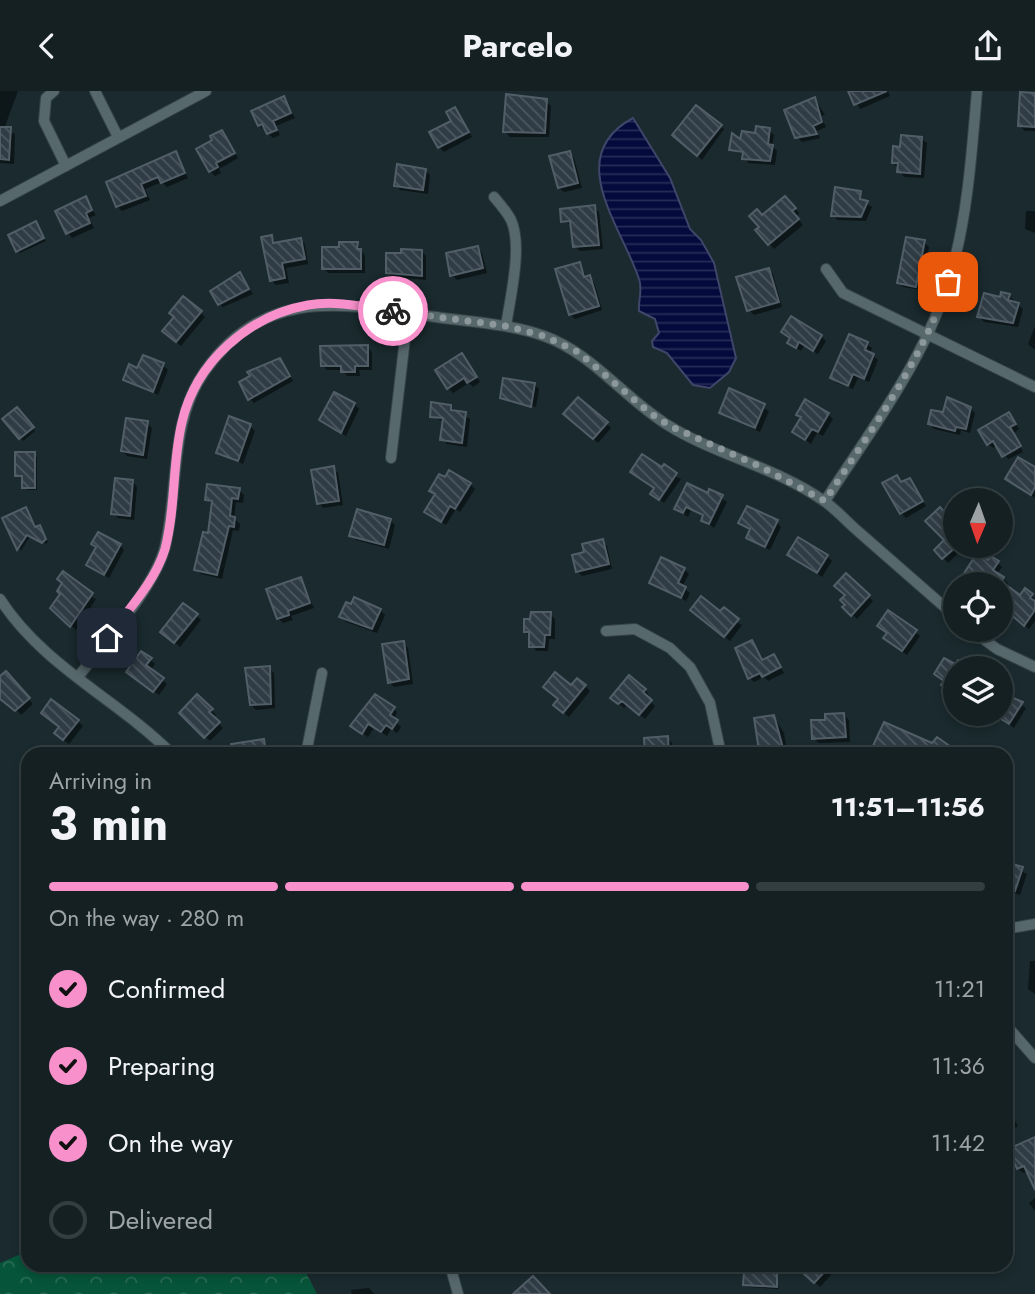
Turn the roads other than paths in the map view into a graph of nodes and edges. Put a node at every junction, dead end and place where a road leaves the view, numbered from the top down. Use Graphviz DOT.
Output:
graph roads {
  1 [pos="54,91"];
  2 [pos="95,91"];
  3 [pos="206,91"];
  4 [pos="977,91"];
  5 [pos="118,137"];
  6 [pos="66,166"];
  7 [pos="495,197"];
  8 [pos="0,201"];
  9 [pos="826,269"];
  10 [pos="408,313"];
  11 [pos="506,326"];
  12 [pos="928,334"];
  13 [pos="1035,387"];
  14 [pos="391,458"];
  15 [pos="825,501"];
  16 [pos="0,599"];
  17 [pos="943,605"];
  18 [pos="606,631"];
  19 [pos="987,642"];
  20 [pos="1035,667"];
  21 [pos="322,673"];
  22 [pos="78,677"];
  23 [pos="164,747"];
  24 [pos="307,747"];
  25 [pos="719,747"];
  26 [pos="1035,924"];
  27 [pos="1013,928"];
  28 [pos="1013,1033"];
  29 [pos="1035,1058"];
  30 [pos="452,1272"];
  31 [pos="458,1294"];
  1 -- 6 [label="street"];
  2 -- 5 [label="street"];
  3 -- 5 [label="street"];
  4 -- 12 [label="street"];
  5 -- 6 [label="street"];
  6 -- 8 [label="street"];
  7 -- 11 [label="street"];
  9 -- 12 [label="street"];
  10 -- 11 [label="street"];
  10 -- 14 [label="street"];
  10 -- 22 [label="street"];
  11 -- 15 [label="street"];
  12 -- 13 [label="street"];
  12 -- 15 [label="street"];
  15 -- 17 [label="street"];
  16 -- 22 [label="street"];
  18 -- 25 [label="street"];
  19 -- 20 [label="street"];
  21 -- 24 [label="street"];
  22 -- 23 [label="street"];
  26 -- 27 [label="street"];
  28 -- 29 [label="street"];
  30 -- 31 [label="street"];
}
